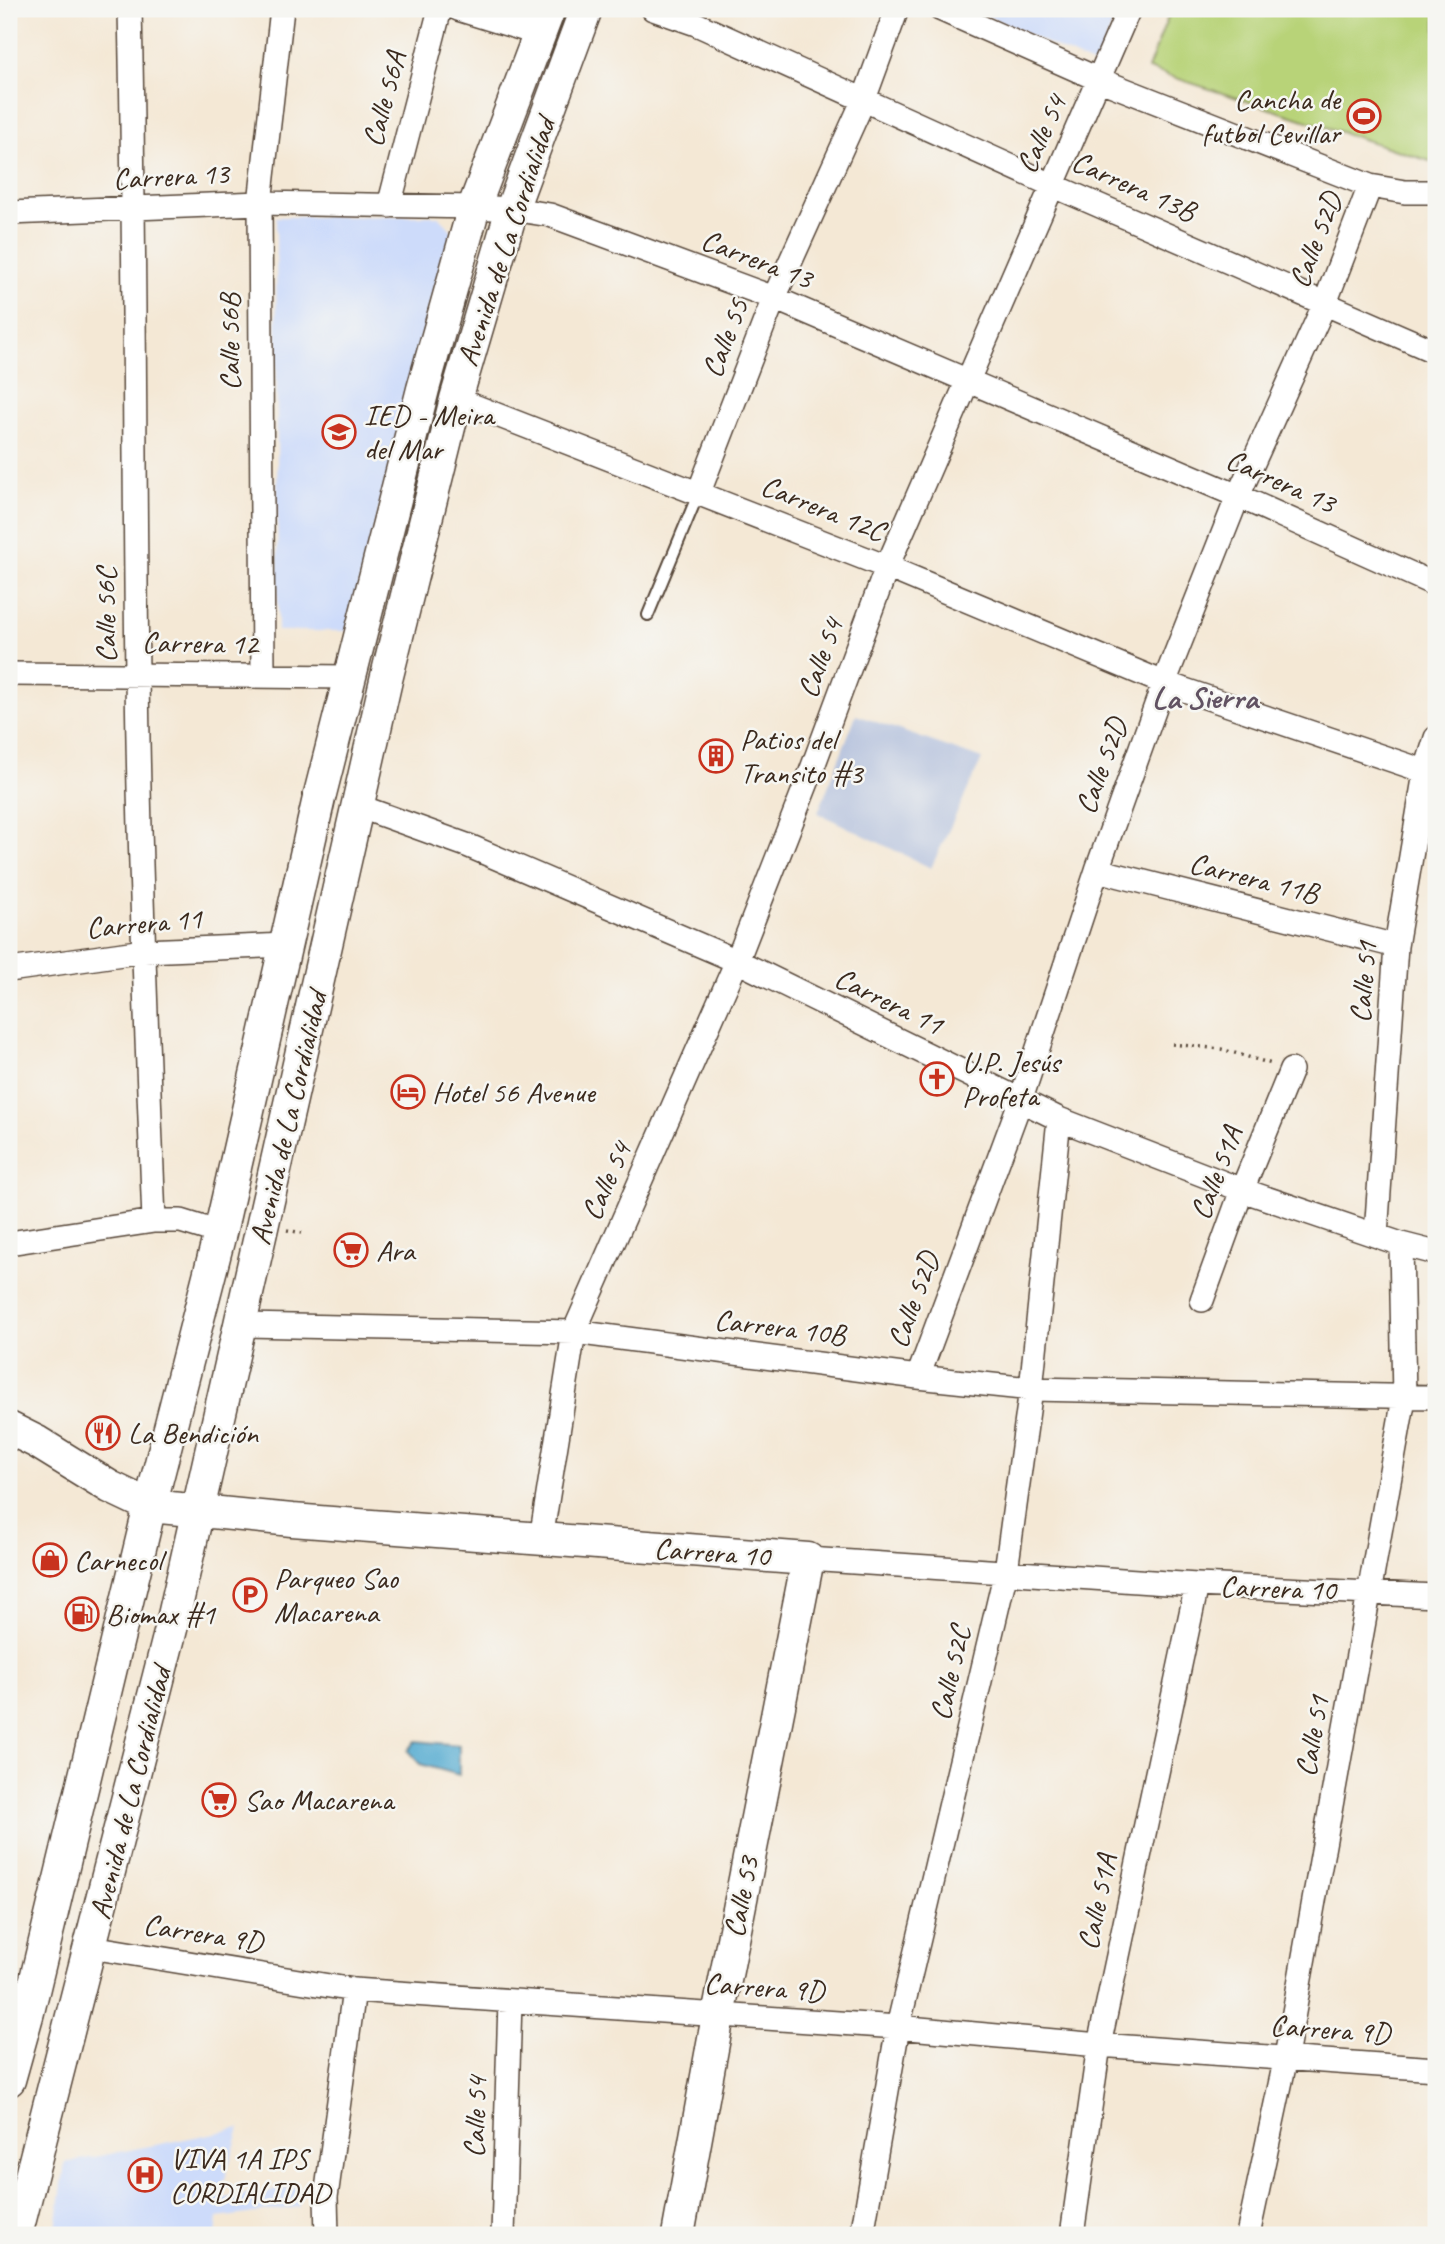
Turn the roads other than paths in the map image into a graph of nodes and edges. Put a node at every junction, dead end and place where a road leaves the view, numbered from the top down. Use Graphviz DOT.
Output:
graph roads {
  1 [pos="130,9"];
  2 [pos="282,9"];
  3 [pos="440,9"];
  4 [pos="458,9"];
  5 [pos="586,9"];
  6 [pos="653,9"];
  7 [pos="897,9"];
  8 [pos="940,9"];
  9 [pos="1129,9"];
  10 [pos="544,22"];
  11 [pos="1100,80"];
  12 [pos="864,99"];
  13 [pos="1052,185"];
  14 [pos="1370,186"];
  15 [pos="1436,192"];
  16 [pos="260,204"];
  17 [pos="389,206"];
  18 [pos="474,207"];
  19 [pos="512,209"];
  20 [pos="134,210"];
  21 [pos="9,213"];
  22 [pos="774,298"];
  23 [pos="1325,303"];
  24 [pos="1436,352"];
  25 [pos="967,382"];
  26 [pos="456,399"];
  27 [pos="699,492"];
  28 [pos="1238,496"];
  29 [pos="887,567"];
  30 [pos="1436,585"];
  31 [pos="648,615"];
  32 [pos="9,674"];
  33 [pos="137,674"];
  34 [pos="263,675"];
  35 [pos="348,677"];
  36 [pos="1164,683"];
  37 [pos="1436,738"];
  38 [pos="1430,774"];
  39 [pos="358,806"];
  40 [pos="1097,870"];
  41 [pos="285,944"];
  42 [pos="1396,946"];
  43 [pos="144,951"];
  44 [pos="737,961"];
  45 [pos="9,970"];
  46 [pos="1291,1070"];
  47 [pos="1020,1101"];
  48 [pos="1059,1119"];
  49 [pos="1242,1190"];
  50 [pos="155,1221"];
  51 [pos="219,1233"];
  52 [pos="1376,1235"];
  53 [pos="9,1243"];
  54 [pos="1401,1244"];
  55 [pos="1436,1253"];
  56 [pos="1202,1300"];
  57 [pos="241,1325"];
  58 [pos="574,1332"];
  59 [pos="918,1377"];
  60 [pos="1031,1389"];
  61 [pos="1436,1397"];
  62 [pos="1404,1398"];
  63 [pos="9,1429"];
  64 [pos="150,1506"];
  65 [pos="196,1511"];
  66 [pos="541,1539"];
  67 [pos="808,1559"];
  68 [pos="1006,1571"];
  69 [pos="1196,1585"];
  70 [pos="1370,1591"];
  71 [pos="1436,1595"];
  72 [pos="91,1947"];
  73 [pos="354,1990"];
  74 [pos="510,2001"];
  75 [pos="18,2009"];
  76 [pos="718,2016"];
  77 [pos="898,2027"];
  78 [pos="1099,2045"];
  79 [pos="1286,2057"];
  80 [pos="1436,2069"];
  81 [pos="9,2080"];
  82 [pos="16,2235"];
  83 [pos="327,2235"];
  84 [pos="503,2235"];
  85 [pos="678,2235"];
  86 [pos="862,2235"];
  87 [pos="1072,2235"];
  88 [pos="1248,2235"];
  1 -- 20 [label="street, Calle 56C"];
  2 -- 16 [label="street, Calle 56B"];
  3 -- 17 [label="street, Calle 56A"];
  4 -- 10 [label="street"];
  5 -- 19 [label="main road, Avenida de La Cordialidad"];
  6 -- 12 [label="street, Carrera 13B"];
  7 -- 12 [label="street, Calle 55"];
  8 -- 11 [label="street"];
  9 -- 11 [label="street, Calle 54"];
  10 -- 18 [label="main road, Avenida de La Cordialidad"];
  11 -- 13 [label="street, Calle 54"];
  11 -- 14 [label="street"];
  12 -- 13 [label="street, Carrera 13B"];
  12 -- 22 [label="street, Calle 55"];
  13 -- 23 [label="street, Carrera 13B"];
  13 -- 25 [label="street, Calle 54"];
  14 -- 15 [label="street"];
  14 -- 23 [label="street, Calle 52D"];
  16 -- 17 [label="street, Carrera 13"];
  16 -- 20 [label="street, Carrera 13"];
  16 -- 34 [label="street, Calle 56B"];
  17 -- 18 [label="street, Carrera 13"];
  18 -- 19 [label="street, Carrera 13"];
  18 -- 35 [label="main road, Avenida de La Cordialidad"];
  19 -- 22 [label="street, Carrera 13"];
  19 -- 26 [label="main road, Avenida de La Cordialidad"];
  20 -- 21 [label="street, Carrera 13"];
  20 -- 33 [label="street, Calle 56C"];
  22 -- 25 [label="street, Carrera 13"];
  22 -- 27 [label="street, Calle 55"];
  23 -- 24 [label="street, Carrera 13B"];
  23 -- 28 [label="street, Calle 52D"];
  25 -- 28 [label="street, Carrera 13"];
  25 -- 29 [label="street, Calle 54"];
  26 -- 27 [label="street, Carrera 12C"];
  26 -- 39 [label="main road, Avenida de La Cordialidad"];
  27 -- 29 [label="street, Carrera 12C"];
  27 -- 31 [label="lane, Calle 55"];
  28 -- 30 [label="street, Carrera 13"];
  28 -- 36 [label="street, Calle 52D"];
  29 -- 36 [label="street, Carrera 12C"];
  29 -- 44 [label="street, Calle 54"];
  32 -- 33 [label="street, Carrera 12"];
  33 -- 34 [label="street, Carrera 12"];
  33 -- 43 [label="street, Calle 56C"];
  34 -- 35 [label="street, Carrera 12"];
  35 -- 41 [label="main road, Avenida de La Cordialidad"];
  36 -- 38 [label="street"];
  36 -- 40 [label="street, Calle 52D"];
  37 -- 38 [label="street, Calle 51"];
  38 -- 42 [label="street, Calle 51"];
  39 -- 44 [label="street, Carrera 11"];
  39 -- 57 [label="main road, Avenida de La Cordialidad"];
  40 -- 42 [label="street, Carrera 11B"];
  40 -- 47 [label="street, Calle 52D"];
  41 -- 43 [label="street, Carrera 11"];
  41 -- 51 [label="main road, Avenida de La Cordialidad"];
  42 -- 52 [label="street, Calle 51"];
  43 -- 45 [label="street, Carrera 11"];
  43 -- 50 [label="street, Calle 56C"];
  44 -- 47 [label="street, Carrera 11"];
  44 -- 58 [label="street, Calle 54"];
  46 -- 49 [label="street, Calle 51A"];
  47 -- 48 [label="street, Carrera 11"];
  47 -- 59 [label="street, Calle 52D"];
  48 -- 49 [label="street, Carrera 11"];
  48 -- 60 [label="street, Calle 52C"];
  49 -- 52 [label="street, Carrera 11"];
  49 -- 56 [label="street, Calle 51A"];
  50 -- 51 [label="street"];
  50 -- 53 [label="street"];
  51 -- 64 [label="main road, Avenida de La Cordialidad"];
  52 -- 54 [label="street, Carrera 11"];
  54 -- 55 [label="street, Carrera 11"];
  54 -- 62 [label="street, Calle 51"];
  57 -- 58 [label="street, Carrera 10B"];
  57 -- 65 [label="main road, Avenida de La Cordialidad"];
  58 -- 59 [label="street, Carrera 10B"];
  58 -- 66 [label="street, Calle 54"];
  59 -- 60 [label="street, Carrera 10B"];
  60 -- 62 [label="street, Carrera 10B"];
  60 -- 68 [label="street, Calle 52C"];
  61 -- 62 [label="street, Carrera 10B"];
  62 -- 70 [label="street, Calle 51"];
  63 -- 64 [label="main road, Carrera 10"];
  64 -- 65 [label="main road, Carrera 10"];
  64 -- 75 [label="main road, Avenida de La Cordialidad"];
  65 -- 66 [label="main road, Carrera 10"];
  65 -- 72 [label="main road, Avenida de La Cordialidad"];
  66 -- 67 [label="main road, Carrera 10"];
  67 -- 68 [label="street, Carrera 10"];
  67 -- 76 [label="main road, Calle 53"];
  68 -- 69 [label="street, Carrera 10"];
  68 -- 77 [label="street, Calle 52C"];
  69 -- 70 [label="street, Carrera 10"];
  69 -- 78 [label="street, Calle 51A"];
  70 -- 71 [label="street, Carrera 10"];
  70 -- 79 [label="street, Calle 51"];
  72 -- 73 [label="street, Carrera 9D"];
  72 -- 82 [label="main road, Avenida de La Cordialidad"];
  73 -- 74 [label="street, Carrera 9D"];
  73 -- 83 [label="street"];
  74 -- 76 [label="street, Carrera 9D"];
  74 -- 84 [label="street, Calle 54"];
  75 -- 81 [label="main road, Avenida de La Cordialidad"];
  76 -- 77 [label="street, Carrera 9D"];
  76 -- 85 [label="main road, Calle 53"];
  77 -- 78 [label="street, Carrera 9D"];
  77 -- 86 [label="street, Calle 52C"];
  78 -- 79 [label="street, Carrera 9D"];
  78 -- 87 [label="street, Calle 51A"];
  79 -- 80 [label="street, Carrera 9D"];
  79 -- 88 [label="street, Calle 51"];
}
